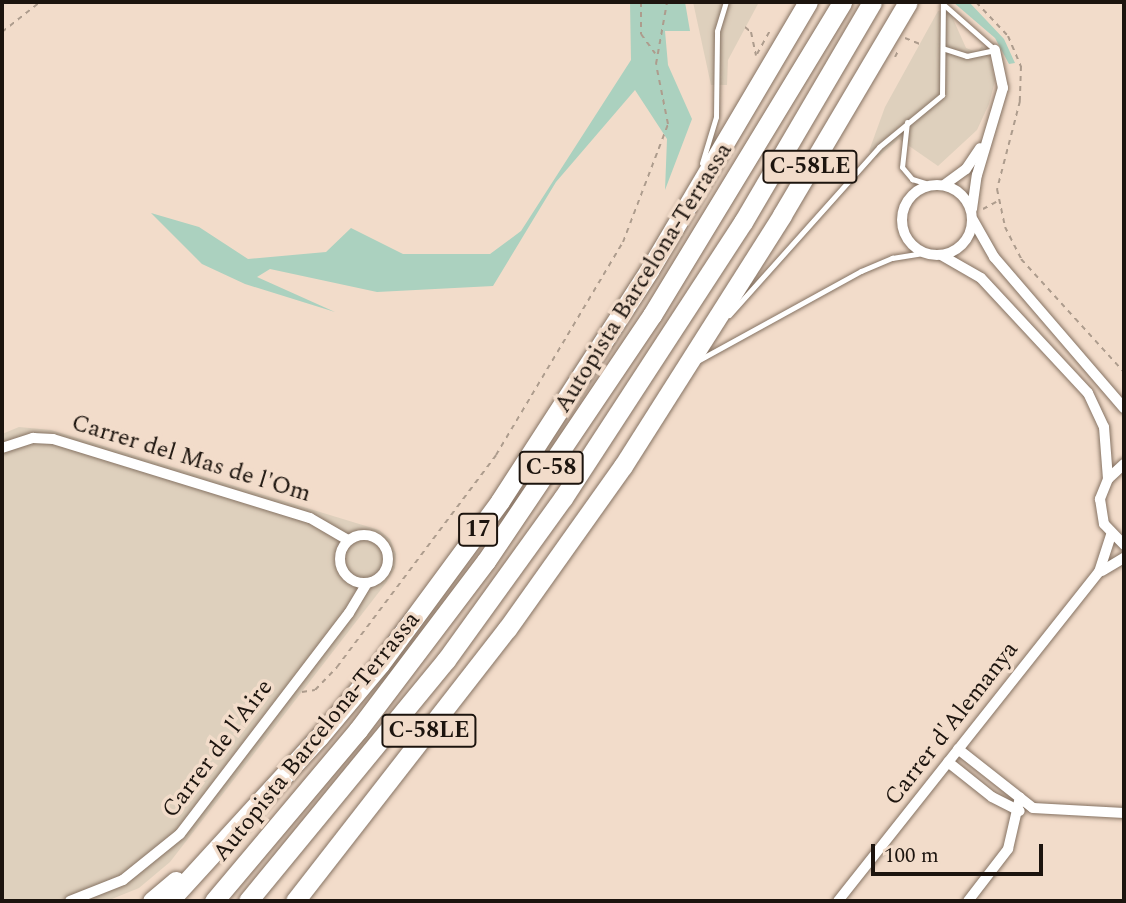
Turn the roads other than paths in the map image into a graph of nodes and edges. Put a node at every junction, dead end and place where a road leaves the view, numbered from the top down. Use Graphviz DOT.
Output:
graph roads {
  1 [pos="726,2"];
  2 [pos="808,2"];
  3 [pos="842,2"];
  4 [pos="872,2"];
  5 [pos="908,2"];
  6 [pos="943,3"];
  7 [pos="943,48"];
  8 [pos="995,50"];
  9 [pos="907,122"];
  10 [pos="987,136"];
  11 [pos="938,185"];
  12 [pos="972,216"];
  13 [pos="925,253"];
  14 [pos="940,255"];
  15 [pos="650,270"];
  16 [pos="710,331"];
  17 [pos="687,368"];
  18 [pos="1124,408"];
  19 [pos="2,448"];
  20 [pos="1124,464"];
  21 [pos="1108,479"];
  22 [pos="1111,535"];
  23 [pos="348,540"];
  24 [pos="1124,545"];
  25 [pos="1124,558"];
  26 [pos="1099,572"];
  27 [pos="367,583"];
  28 [pos="958,749"];
  29 [pos="948,762"];
  30 [pos="285,776"];
  31 [pos="1020,797"];
  32 [pos="1032,808"];
  33 [pos="1016,810"];
  34 [pos="1124,813"];
  35 [pos="70,901"];
  36 [pos="152,901"];
  37 [pos="169,901"];
  38 [pos="214,901"];
  39 [pos="248,901"];
  40 [pos="295,901"];
  41 [pos="838,901"];
  42 [pos="968,901"];
  1 -- 15 [label="lane"];
  2 -- 15 [label="highway, 17"];
  3 -- 38 [label="highway, Autopista Barcelona-Terrassa / C-58"];
  4 -- 39 [label="highway, Autopista Barcelona-Terrassa / C-58"];
  5 -- 16 [label="highway, C-58LE"];
  6 -- 7 [label="lane"];
  6 -- 8 [label="lane"];
  7 -- 8 [label="lane"];
  7 -- 9 [label="lane"];
  8 -- 10 [label="street"];
  9 -- 11 [label="lane"];
  9 -- 16 [label="lane"];
  10 -- 11 [label="street"];
  10 -- 12 [label="street"];
  11 -- 12 [label="street"];
  11 -- 13 [label="street"];
  12 -- 14 [label="street"];
  12 -- 18 [label="street"];
  13 -- 14 [label="street"];
  13 -- 17 [label="lane"];
  14 -- 21 [label="street"];
  15 -- 30 [label="highway, 17"];
  16 -- 17 [label="highway, C-58LE"];
  17 -- 40 [label="highway, C-58LE"];
  19 -- 23 [label="street, Carrer del Mas de l'Om"];
  20 -- 21 [label="street"];
  21 -- 22 [label="street"];
  22 -- 24 [label="street"];
  22 -- 26 [label="street, Carrer d'Alemanya"];
  23 -- 27 [label="street"];
  23 -- 27 [label="street"];
  25 -- 26 [label="street, Carrer d'Alemanya"];
  26 -- 28 [label="street, Carrer d'Alemanya"];
  27 -- 35 [label="street, Carrer de l'Aire"];
  28 -- 29 [label="street, Carrer d'Alemanya"];
  28 -- 31 [label="street"];
  29 -- 33 [label="street"];
  29 -- 41 [label="street, Carrer d'Alemanya"];
  30 -- 36 [label="highway"];
  30 -- 37 [label="highway"];
  31 -- 32 [label="street"];
  31 -- 33 [label="street"];
  32 -- 33 [label="street"];
  32 -- 34 [label="street"];
  33 -- 42 [label="street"];
}
